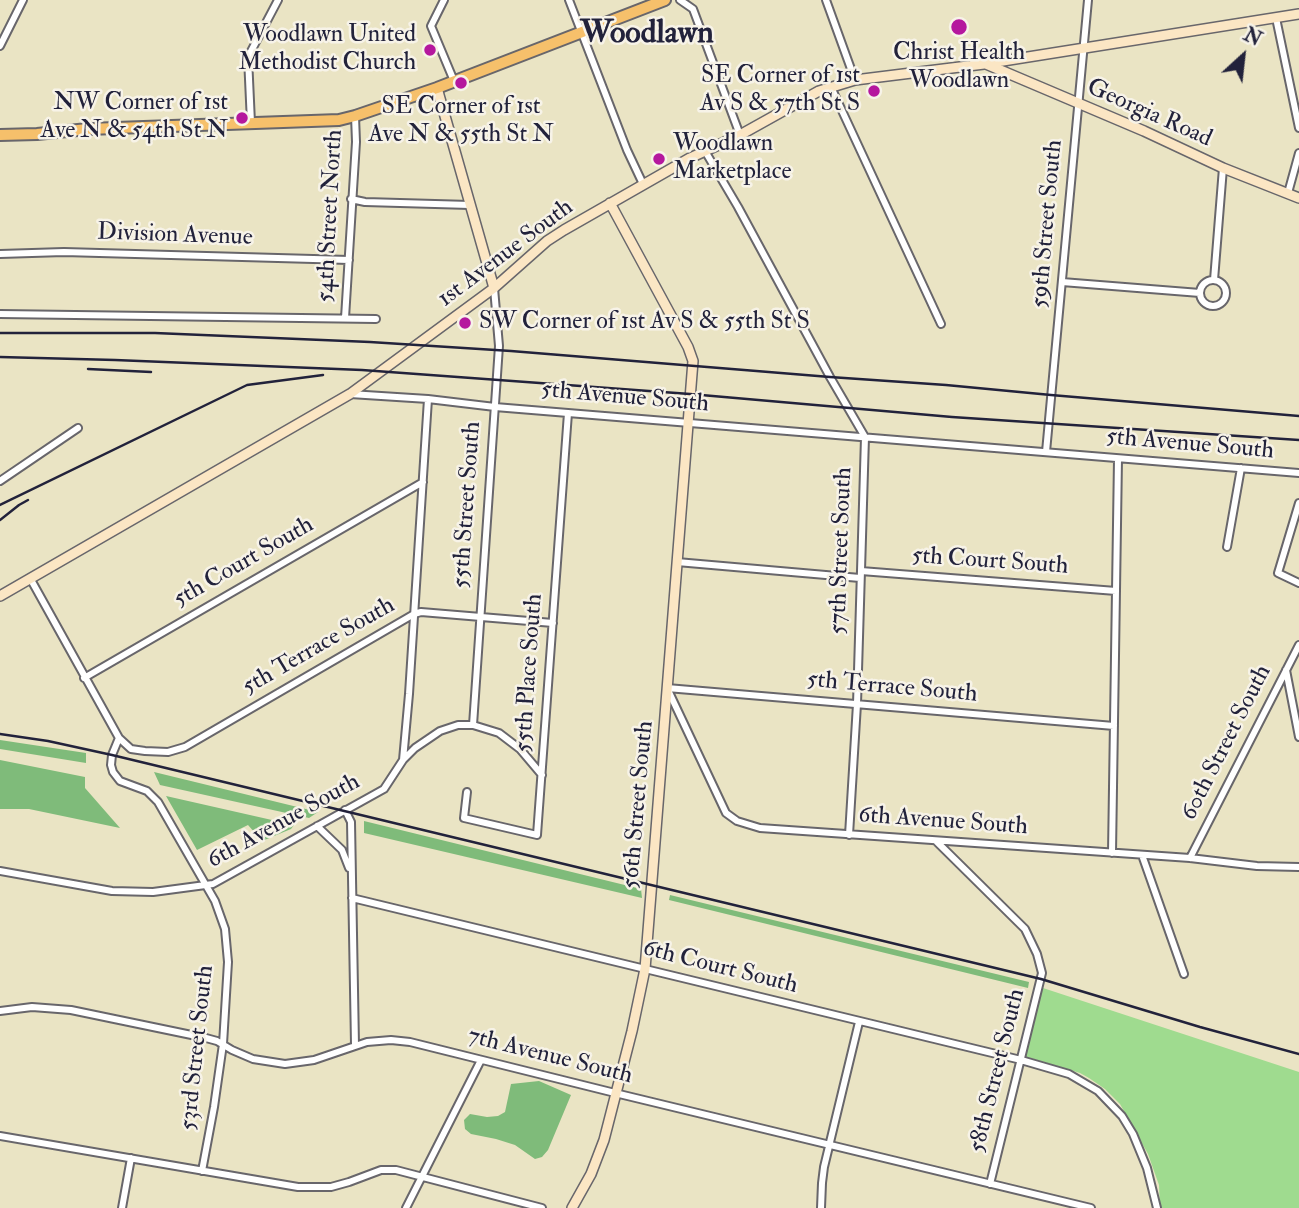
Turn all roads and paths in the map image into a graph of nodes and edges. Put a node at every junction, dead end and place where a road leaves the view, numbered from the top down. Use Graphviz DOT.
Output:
graph roads {
  1 [pos="23,0"];
  2 [pos="278,0"];
  3 [pos="444,0"];
  4 [pos="569,0"];
  5 [pos="665,0"];
  6 [pos="680,0"];
  7 [pos="826,0"];
  8 [pos="1088,0"];
  9 [pos="1299,14"];
  10 [pos="1276,18"];
  11 [pos="581,32"];
  12 [pos="0,46"];
  13 [pos="1083,48"];
  14 [pos="984,64"];
  15 [pos="855,80"];
  16 [pos="454,81"];
  17 [pos="831,87"];
  18 [pos="437,88"];
  19 [pos="1078,104"];
  20 [pos="355,116"];
  21 [pos="251,123"];
  22 [pos="1299,128"];
  23 [pos="0,135"];
  24 [pos="740,135"];
  25 [pos="705,151"];
  26 [pos="1299,153"];
  27 [pos="1223,168"];
  28 [pos="643,184"];
  29 [pos="1288,193"];
  30 [pos="1299,198"];
  31 [pos="351,199"];
  32 [pos="610,203"];
  33 [pos="470,205"];
  34 [pos="0,254"];
  35 [pos="349,260"];
  36 [pos="1214,279"];
  37 [pos="1062,282"];
  38 [pos="494,288"];
  39 [pos="1200,293"];
  40 [pos="0,314"];
  41 [pos="345,318"];
  42 [pos="376,319"];
  43 [pos="941,324"];
  44 [pos="350,394"];
  45 [pos="428,399"];
  46 [pos="495,407"];
  47 [pos="568,413"];
  48 [pos="688,422"];
  49 [pos="78,428"];
  50 [pos="865,437"];
  51 [pos="1046,453"];
  52 [pos="1118,458"];
  53 [pos="1241,468"];
  54 [pos="1299,473"];
  55 [pos="0,481"];
  56 [pos="423,482"];
  57 [pos="1299,503"];
  58 [pos="1227,547"];
  59 [pos="677,562"];
  60 [pos="860,574"];
  61 [pos="30,578"];
  62 [pos="1299,583"];
  63 [pos="1116,591"];
  64 [pos="0,596"];
  65 [pos="414,614"];
  66 [pos="480,617"];
  67 [pos="553,623"];
  68 [pos="1299,645"];
  69 [pos="1286,670"];
  70 [pos="84,678"];
  71 [pos="667,688"];
  72 [pos="857,704"];
  73 [pos="473,726"];
  74 [pos="1114,726"];
  75 [pos="1299,732"];
  76 [pos="119,738"];
  77 [pos="403,760"];
  78 [pos="542,775"];
  79 [pos="467,792"];
  80 [pos="345,810"];
  81 [pos="317,826"];
  82 [pos="849,835"];
  83 [pos="936,841"];
  84 [pos="1112,853"];
  85 [pos="1142,855"];
  86 [pos="1190,858"];
  87 [pos="1299,867"];
  88 [pos="0,871"];
  89 [pos="351,874"];
  90 [pos="207,886"];
  91 [pos="352,898"];
  92 [pos="645,969"];
  93 [pos="1184,974"];
  94 [pos="0,1011"];
  95 [pos="859,1022"];
  96 [pos="223,1044"];
  97 [pos="355,1045"];
  98 [pos="481,1059"];
  99 [pos="1021,1060"];
  100 [pos="615,1093"];
  101 [pos="0,1136"];
  102 [pos="830,1145"];
  103 [pos="131,1158"];
  104 [pos="202,1171"];
  105 [pos="421,1177"];
  106 [pos="990,1184"];
  107 [pos="122,1208"];
  108 [pos="406,1208"];
  109 [pos="542,1208"];
  110 [pos="572,1208"];
  111 [pos="821,1208"];
  112 [pos="1091,1208"];
  113 [pos="1157,1208"];
  1 -- 12 [label="street"];
  2 -- 21 [label="street"];
  3 -- 16 [label="street"];
  4 -- 11 [label="street"];
  5 -- 11 [label="main road"];
  6 -- 24 [label="street"];
  7 -- 15 [label="street"];
  8 -- 13 [label="street, 59th Street South"];
  9 -- 10 [label="street, 1st Avenue South"];
  10 -- 13 [label="street, 1st Avenue South"];
  10 -- 22 [label="street"];
  11 -- 16 [label="main road"];
  11 -- 28 [label="street"];
  13 -- 14 [label="street, 1st Avenue South"];
  13 -- 19 [label="street, 59th Street South"];
  14 -- 15 [label="street, 1st Avenue South"];
  14 -- 19 [label="street, Georgia Road"];
  15 -- 17 [label="street, 1st Avenue South"];
  16 -- 18 [label="main road"];
  17 -- 24 [label="street, 1st Avenue South"];
  17 -- 43 [label="street"];
  18 -- 20 [label="main road"];
  18 -- 33 [label="street"];
  19 -- 27 [label="street, Georgia Road"];
  19 -- 37 [label="street, 59th Street South"];
  20 -- 21 [label="main road"];
  20 -- 31 [label="street, 54th Street North"];
  21 -- 23 [label="main road"];
  24 -- 25 [label="street, 1st Avenue South"];
  25 -- 28 [label="street, 1st Avenue South"];
  25 -- 50 [label="street"];
  26 -- 29 [label="street"];
  27 -- 29 [label="street, Georgia Road"];
  27 -- 36 [label="street"];
  28 -- 32 [label="street, 1st Avenue South"];
  29 -- 30 [label="street, Georgia Road"];
  31 -- 33 [label="street"];
  31 -- 35 [label="street, 54th Street North"];
  32 -- 38 [label="street, 1st Avenue South"];
  32 -- 48 [label="street, 56th Street South"];
  33 -- 38 [label="street"];
  34 -- 35 [label="street, Division Avenue"];
  35 -- 41 [label="street, 54th Street North"];
  36 -- 39 [label="street"];
  36 -- 39 [label="street"];
  37 -- 39 [label="street"];
  37 -- 51 [label="street, 59th Street South"];
  38 -- 44 [label="street, 1st Avenue South"];
  38 -- 46 [label="street, 55th Street South"];
  40 -- 41 [label="street"];
  41 -- 42 [label="street"];
  44 -- 45 [label="street, 5th Avenue South"];
  44 -- 61 [label="street"];
  45 -- 46 [label="street, 5th Avenue South"];
  45 -- 56 [label="street"];
  46 -- 47 [label="street, 5th Avenue South"];
  46 -- 66 [label="street, 55th Street South"];
  47 -- 48 [label="street, 5th Avenue South"];
  47 -- 67 [label="street, 55th Place South"];
  48 -- 50 [label="street, 5th Avenue South"];
  48 -- 59 [label="street, 56th Street South"];
  49 -- 55 [label="street"];
  50 -- 51 [label="street, 5th Avenue South"];
  50 -- 60 [label="street, 57th Street South"];
  51 -- 52 [label="street, 5th Avenue South"];
  52 -- 53 [label="street, 5th Avenue South"];
  52 -- 63 [label="street"];
  53 -- 54 [label="street, 5th Avenue South"];
  53 -- 58 [label="street"];
  56 -- 65 [label="street"];
  56 -- 70 [label="street, 5th Court South"];
  57 -- 62 [label="street"];
  59 -- 60 [label="street, 5th Court South"];
  59 -- 71 [label="street, 56th Street South"];
  60 -- 63 [label="street, 5th Court South"];
  60 -- 72 [label="street, 57th Street South"];
  61 -- 64 [label="street"];
  61 -- 70 [label="street"];
  63 -- 74 [label="street"];
  65 -- 66 [label="street, 5th Terrace South"];
  65 -- 76 [label="street, 5th Terrace South"];
  65 -- 77 [label="street"];
  66 -- 67 [label="street, 5th Terrace South"];
  66 -- 73 [label="street, 55th Street South"];
  67 -- 78 [label="street, 55th Place South"];
  68 -- 69 [label="street, 60th Street South"];
  69 -- 75 [label="street"];
  69 -- 86 [label="street, 60th Street South"];
  70 -- 76 [label="street"];
  71 -- 72 [label="street, 5th Terrace South"];
  71 -- 82 [label="street, 6th Avenue South"];
  71 -- 92 [label="street, 56th Street South"];
  72 -- 74 [label="street, 5th Terrace South"];
  72 -- 82 [label="street, 57th Street South"];
  73 -- 77 [label="street, 6th Avenue South"];
  73 -- 78 [label="street, 6th Avenue South"];
  74 -- 84 [label="street"];
  76 -- 90 [label="street, 53rd Street South"];
  77 -- 80 [label="street, 6th Avenue South"];
  78 -- 79 [label="street, 55th Place South"];
  80 -- 81 [label="street, 6th Avenue South"];
  80 -- 89 [label="street"];
  81 -- 89 [label="street"];
  81 -- 90 [label="street, 6th Avenue South"];
  82 -- 83 [label="street, 6th Avenue South"];
  83 -- 84 [label="street, 6th Avenue South"];
  83 -- 99 [label="street, 58th Street South"];
  84 -- 85 [label="street, 6th Avenue South"];
  85 -- 86 [label="street, 6th Avenue South"];
  85 -- 93 [label="street"];
  86 -- 87 [label="street, 6th Avenue South"];
  88 -- 90 [label="street, 6th Avenue South"];
  89 -- 91 [label="street"];
  90 -- 96 [label="street, 53rd Street South"];
  91 -- 92 [label="street, 6th Court South"];
  91 -- 97 [label="street"];
  92 -- 95 [label="street, 6th Court South"];
  92 -- 100 [label="street, 56th Street South"];
  94 -- 96 [label="street, 7th Avenue South"];
  95 -- 99 [label="street, 6th Court South"];
  95 -- 102 [label="street"];
  96 -- 97 [label="street, 7th Avenue South"];
  96 -- 104 [label="street, 53rd Street South"];
  97 -- 98 [label="street, 7th Avenue South"];
  98 -- 100 [label="street, 7th Avenue South"];
  98 -- 105 [label="street"];
  99 -- 106 [label="street, 58th Street South"];
  99 -- 113 [label="street, 6th Court South"];
  100 -- 102 [label="street, 7th Avenue South"];
  100 -- 110 [label="street, 56th Street South"];
  101 -- 103 [label="street"];
  102 -- 106 [label="street, 7th Avenue South"];
  102 -- 111 [label="street"];
  103 -- 104 [label="street"];
  103 -- 107 [label="street"];
  104 -- 105 [label="street"];
  105 -- 108 [label="street"];
  105 -- 109 [label="street"];
  106 -- 112 [label="street, 7th Avenue South"];
}
